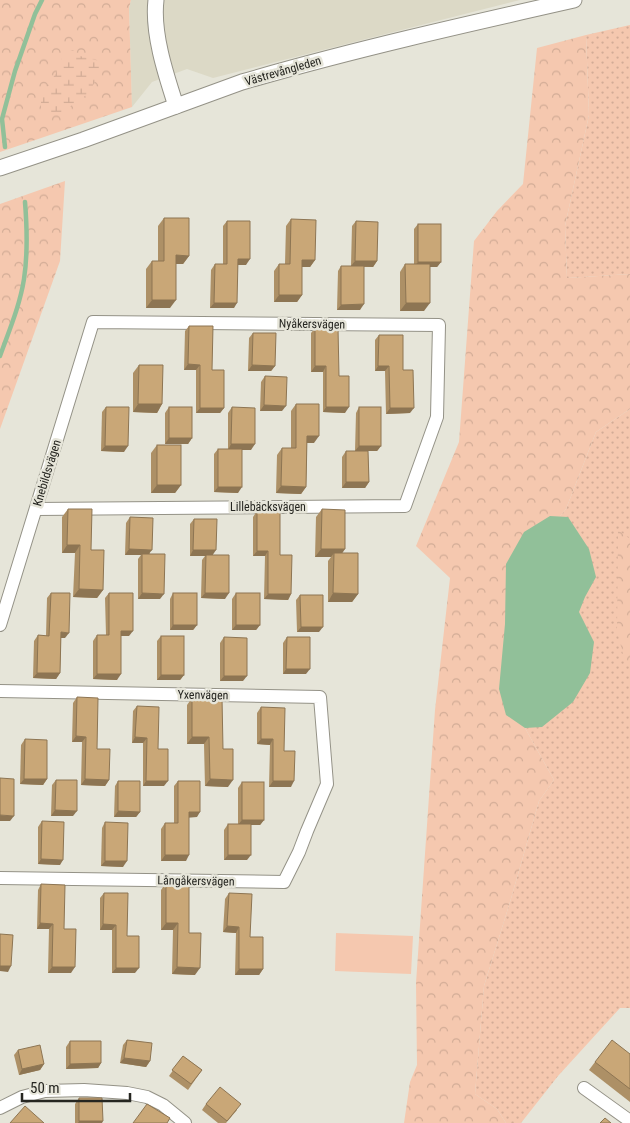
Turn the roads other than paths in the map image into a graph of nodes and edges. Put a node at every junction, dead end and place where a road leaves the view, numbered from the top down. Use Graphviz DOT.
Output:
graph roads {
  1 [pos="156,0"];
  2 [pos="574,0"];
  3 [pos="176,106"];
  4 [pos="0,168"];
  5 [pos="93,322"];
  6 [pos="437,417"];
  7 [pos="36,509"];
  8 [pos="0,625"];
  9 [pos="0,691"];
  10 [pos="327,784"];
  11 [pos="0,878"];
  12 [pos="584,1088"];
  13 [pos="0,1108"];
  14 [pos="630,1121"];
  15 [pos="185,1123"];
  1 -- 3 [label="street"];
  2 -- 3 [label="street, Västrevångleden"];
  3 -- 4 [label="street, Västrevångleden"];
  5 -- 6 [label="street, Nyåkersvägen"];
  5 -- 7 [label="street, Knebildsvägen"];
  6 -- 7 [label="street, Lillebäcksvägen"];
  7 -- 8 [label="street, Knebildsvägen"];
  9 -- 10 [label="street, Yxenvägen"];
  10 -- 11 [label="street, Långåkersvägen"];
  12 -- 14 [label="street"];
  13 -- 15 [label="street"];
}
